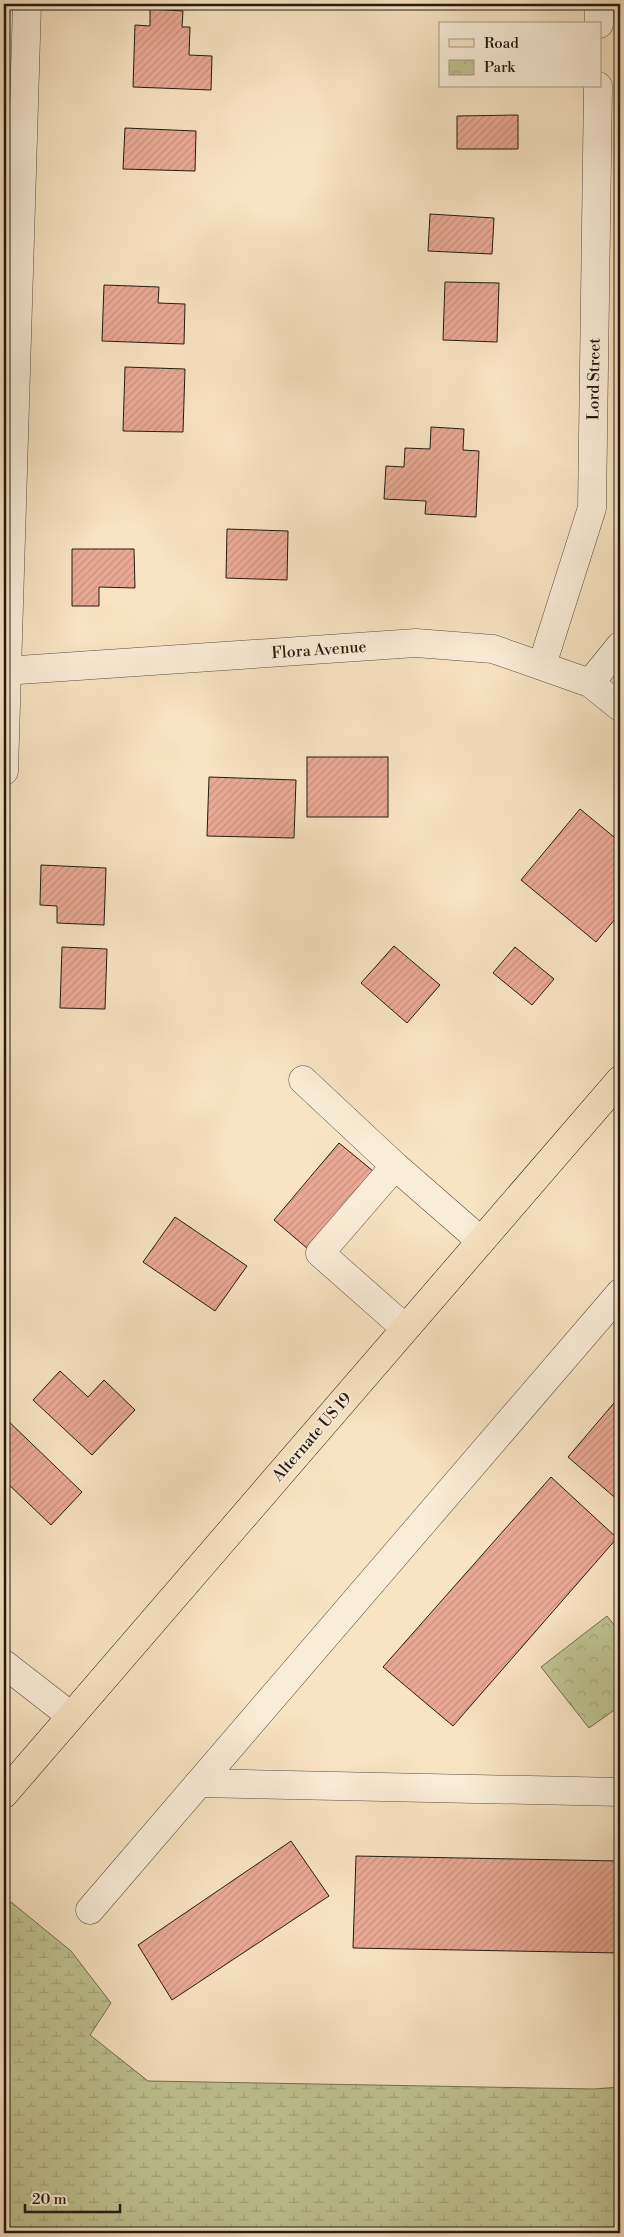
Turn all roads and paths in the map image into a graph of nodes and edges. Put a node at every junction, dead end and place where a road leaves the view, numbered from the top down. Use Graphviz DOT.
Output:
graph roads {
  1 [pos="27,4"];
  2 [pos="599,4"];
  3 [pos="599,22"];
  4 [pos="598,88"];
  5 [pos="608,175"];
  6 [pos="620,646"];
  7 [pos="542,664"];
  8 [pos="6,671"];
  9 [pos="590,683"];
  10 [pos="620,707"];
  11 [pos="4,771"];
  12 [pos="304,1080"];
  13 [pos="620,1080"];
  14 [pos="395,1166"];
  15 [pos="481,1241"];
  16 [pos="620,1292"];
  17 [pos="405,1328"];
  18 [pos="4,1664"];
  19 [pos="71,1716"];
  20 [pos="199,1783"];
  21 [pos="620,1792"];
  22 [pos="4,1794"];
  23 [pos="90,1910"];
  1 -- 8 [label="street"];
  2 -- 3 [label="street"];
  4 -- 5 [label="street, Lord Street"];
  5 -- 7 [label="street, Lord Street"];
  6 -- 9 [label="street"];
  7 -- 8 [label="street, Flora Avenue"];
  7 -- 9 [label="street, Flora Avenue"];
  8 -- 11 [label="street"];
  9 -- 10 [label="street, Flora Avenue"];
  12 -- 14 [label="street"];
  13 -- 15 [label="main road, Alternate US 19"];
  14 -- 15 [label="street"];
  14 -- 17 [label="street"];
  15 -- 17 [label="main road, Alternate US 19"];
  16 -- 20 [label="street"];
  17 -- 19 [label="main road, Alternate US 19"];
  18 -- 19 [label="street"];
  19 -- 22 [label="main road, Alternate US 19"];
  20 -- 21 [label="street"];
  20 -- 23 [label="street"];
}
